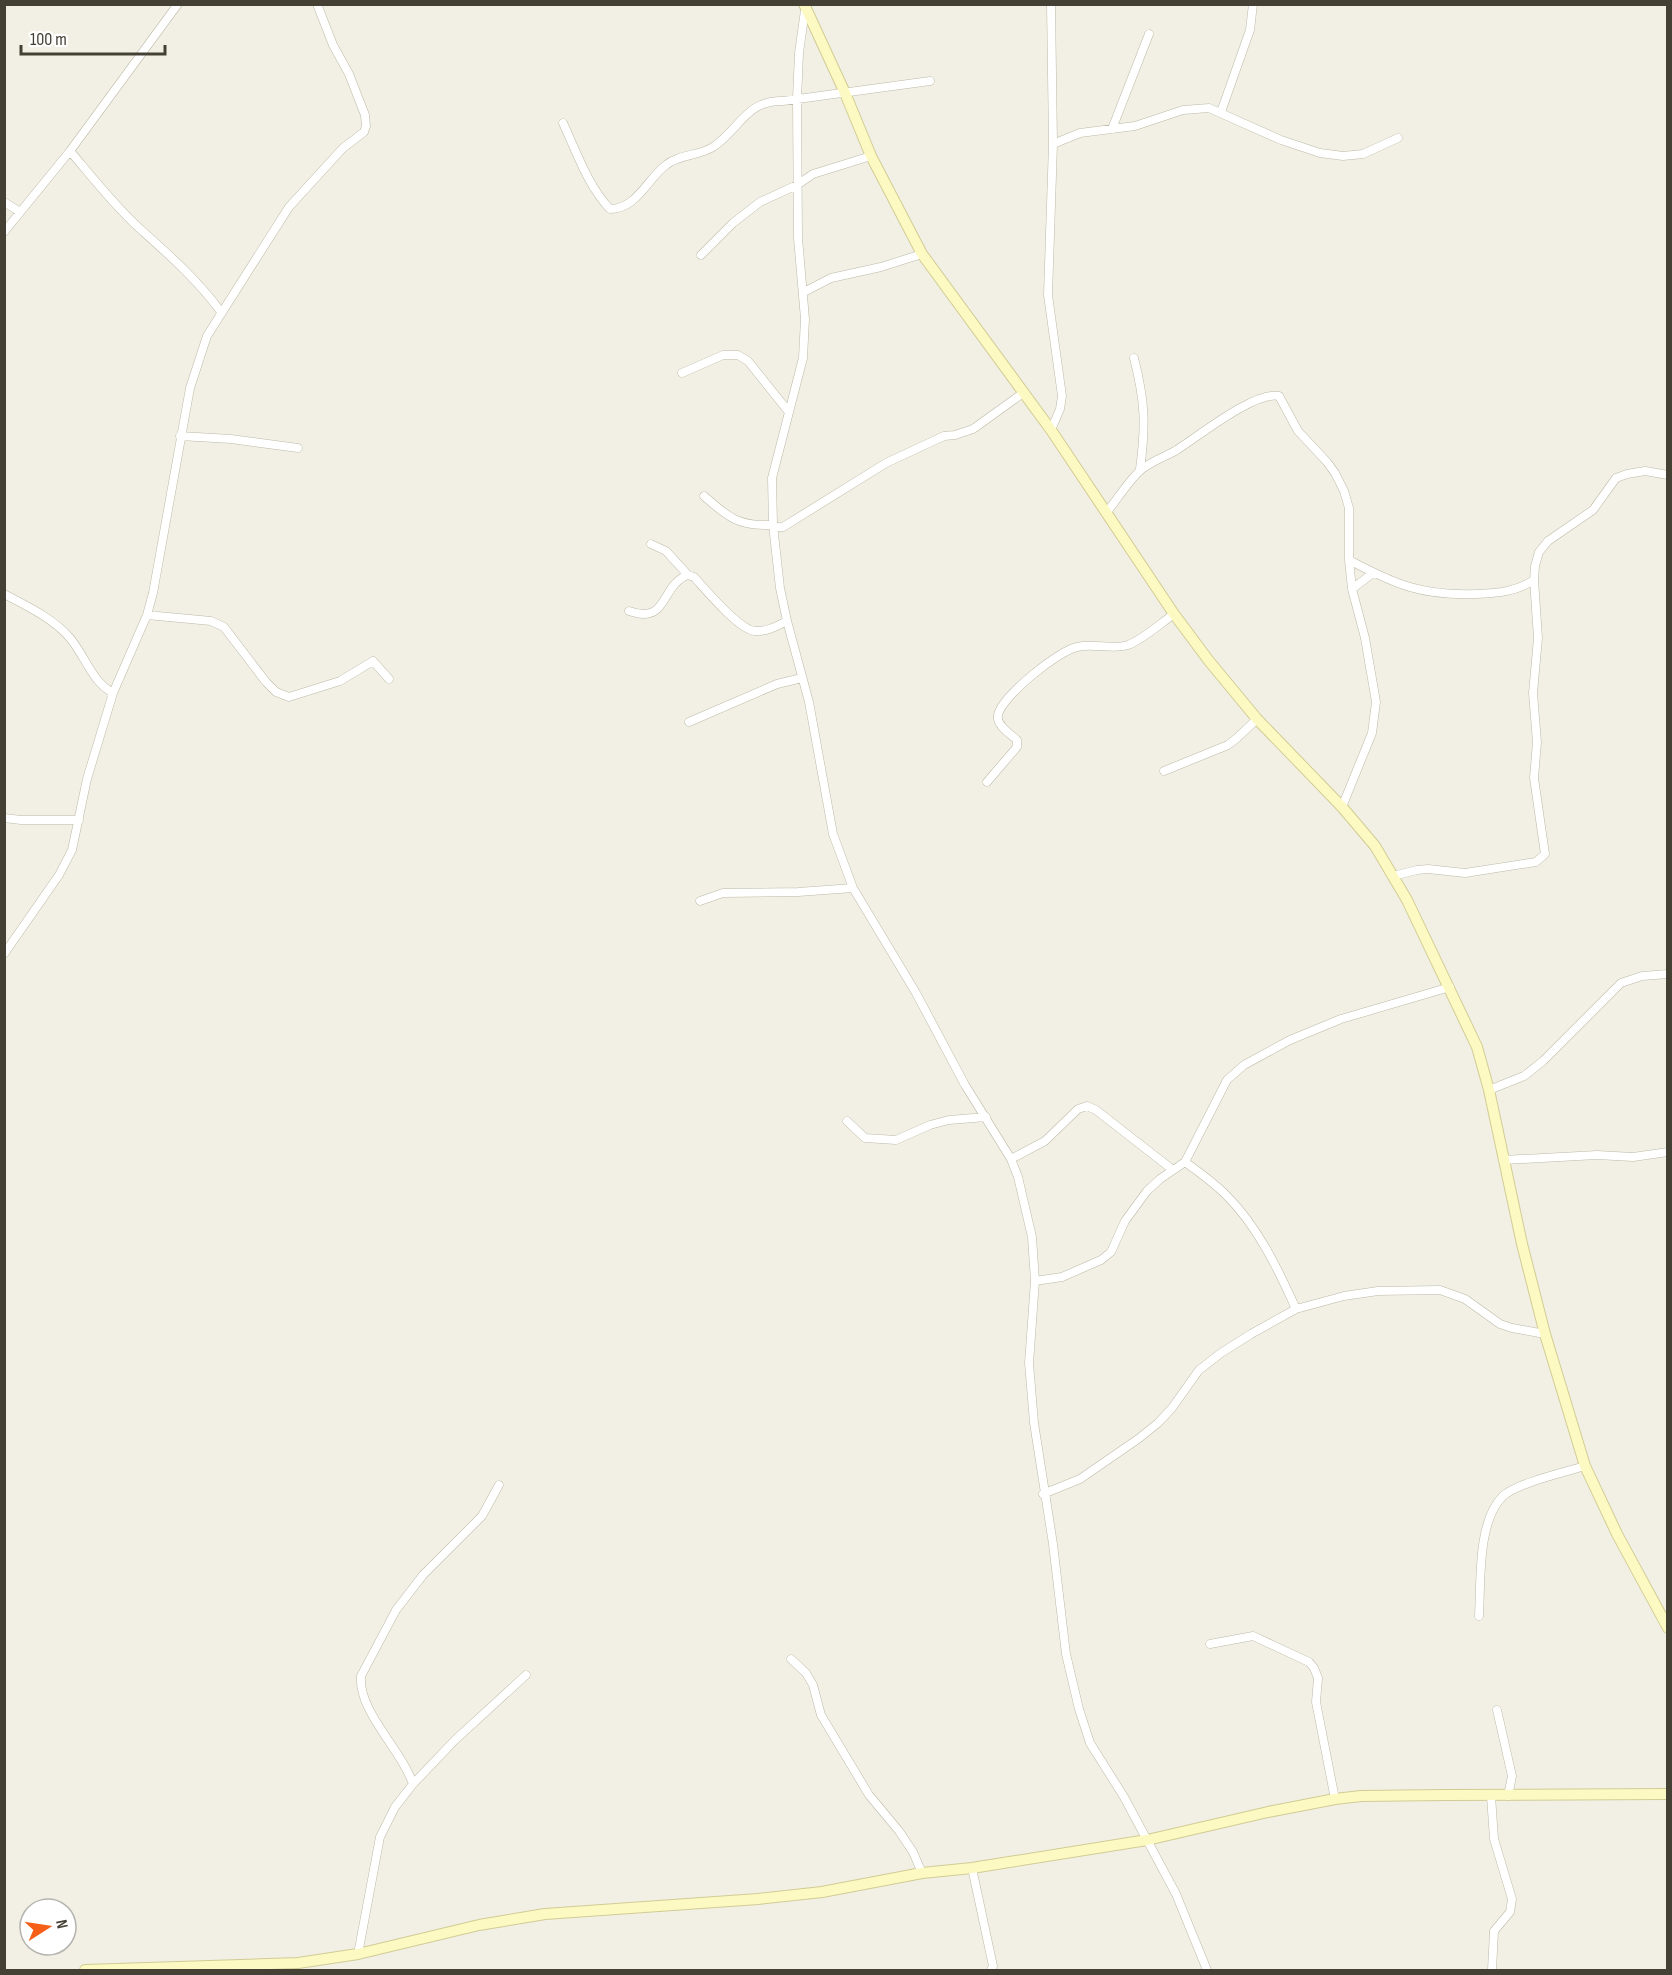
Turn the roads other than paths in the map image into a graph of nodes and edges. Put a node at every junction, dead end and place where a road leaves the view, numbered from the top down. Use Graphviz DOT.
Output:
graph roads {
  1 [pos="178,4"];
  2 [pos="317,4"];
  3 [pos="1051,4"];
  4 [pos="1253,4"];
  5 [pos="805,6"];
  6 [pos="1149,34"];
  7 [pos="930,81"];
  8 [pos="845,93"];
  9 [pos="797,99"];
  10 [pos="1221,112"];
  11 [pos="563,123"];
  12 [pos="1112,129"];
  13 [pos="1398,138"];
  14 [pos="1053,144"];
  15 [pos="70,151"];
  16 [pos="871,156"];
  17 [pos="797,185"];
  18 [pos="4,202"];
  19 [pos="20,212"];
  20 [pos="4,232"];
  21 [pos="922,254"];
  22 [pos="701,255"];
  23 [pos="804,292"];
  24 [pos="221,312"];
  25 [pos="1134,358"];
  26 [pos="682,373"];
  27 [pos="1023,393"];
  28 [pos="788,411"];
  29 [pos="1051,430"];
  30 [pos="180,436"];
  31 [pos="297,448"];
  32 [pos="1140,469"];
  33 [pos="1668,475"];
  34 [pos="704,496"];
  35 [pos="1107,512"];
  36 [pos="773,525"];
  37 [pos="651,544"];
  38 [pos="1349,560"];
  39 [pos="1372,573"];
  40 [pos="688,575"];
  41 [pos="1534,580"];
  42 [pos="1352,589"];
  43 [pos="1520,589"];
  44 [pos="4,594"];
  45 [pos="1536,598"];
  46 [pos="629,611"];
  47 [pos="1174,614"];
  48 [pos="147,615"];
  49 [pos="787,621"];
  50 [pos="802,678"];
  51 [pos="389,679"];
  52 [pos="113,693"];
  53 [pos="1257,718"];
  54 [pos="689,722"];
  55 [pos="1164,771"];
  56 [pos="987,782"];
  57 [pos="1342,807"];
  58 [pos="4,818"];
  59 [pos="79,820"];
  60 [pos="1393,876"];
  61 [pos="853,888"];
  62 [pos="700,901"];
  63 [pos="4,954"];
  64 [pos="1668,974"];
  65 [pos="1450,987"];
  66 [pos="1488,1090"];
  67 [pos="986,1117"];
  68 [pos="847,1121"];
  69 [pos="1668,1152"];
  70 [pos="1011,1159"];
  71 [pos="1503,1160"];
  72 [pos="1185,1162"];
  73 [pos="1173,1170"];
  74 [pos="1035,1281"];
  75 [pos="1296,1309"];
  76 [pos="1545,1334"];
  77 [pos="1586,1466"];
  78 [pos="499,1485"];
  79 [pos="1043,1494"];
  80 [pos="1479,1616"];
  81 [pos="1668,1628"];
  82 [pos="1210,1644"];
  83 [pos="791,1659"];
  84 [pos="526,1676"];
  85 [pos="1497,1710"];
  86 [pos="413,1784"];
  87 [pos="1668,1794"];
  88 [pos="1491,1796"];
  89 [pos="1508,1796"];
  90 [pos="1335,1799"];
  91 [pos="1147,1840"];
  92 [pos="972,1868"];
  93 [pos="922,1873"];
  94 [pos="358,1954"];
  95 [pos="237,1968"];
  96 [pos="995,1969"];
  97 [pos="85,1971"];
  98 [pos="1207,1971"];
  99 [pos="1492,1971"];
  1 -- 15 [label="street"];
  2 -- 24 [label="street"];
  3 -- 14 [label="street"];
  4 -- 10 [label="street"];
  5 -- 8 [label="street"];
  5 -- 9 [label="street"];
  6 -- 12 [label="street"];
  7 -- 8 [label="street"];
  8 -- 9 [label="street"];
  8 -- 16 [label="street"];
  9 -- 11 [label="street"];
  9 -- 17 [label="street"];
  10 -- 12 [label="street"];
  10 -- 13 [label="street"];
  12 -- 14 [label="street"];
  14 -- 29 [label="street"];
  15 -- 19 [label="street"];
  15 -- 24 [label="street"];
  16 -- 17 [label="street"];
  16 -- 21 [label="street"];
  17 -- 22 [label="street"];
  17 -- 23 [label="street"];
  18 -- 19 [label="street"];
  19 -- 20 [label="street"];
  21 -- 23 [label="street"];
  21 -- 27 [label="street"];
  23 -- 28 [label="street"];
  24 -- 30 [label="street"];
  25 -- 32 [label="street"];
  26 -- 28 [label="street"];
  27 -- 29 [label="street"];
  27 -- 36 [label="street"];
  28 -- 36 [label="street"];
  29 -- 35 [label="street"];
  30 -- 31 [label="street"];
  30 -- 48 [label="street"];
  32 -- 35 [label="street"];
  32 -- 38 [label="street"];
  33 -- 41 [label="street"];
  34 -- 36 [label="street"];
  35 -- 47 [label="street"];
  36 -- 49 [label="street"];
  37 -- 40 [label="street"];
  38 -- 39 [label="street"];
  38 -- 42 [label="street"];
  39 -- 42 [label="street"];
  39 -- 43 [label="street"];
  40 -- 46 [label="street"];
  40 -- 49 [label="street"];
  41 -- 43 [label="street"];
  41 -- 45 [label="street"];
  42 -- 57 [label="street"];
  43 -- 45 [label="street"];
  44 -- 52 [label="street"];
  45 -- 60 [label="street"];
  47 -- 53 [label="street"];
  47 -- 56 [label="street"];
  48 -- 51 [label="street"];
  48 -- 52 [label="street"];
  49 -- 50 [label="street"];
  50 -- 54 [label="street"];
  50 -- 61 [label="street"];
  52 -- 59 [label="street"];
  53 -- 55 [label="street"];
  53 -- 57 [label="street"];
  57 -- 60 [label="street"];
  58 -- 59 [label="street"];
  59 -- 63 [label="street"];
  60 -- 65 [label="street"];
  61 -- 62 [label="street"];
  61 -- 67 [label="street"];
  64 -- 66 [label="street"];
  65 -- 66 [label="street"];
  65 -- 72 [label="street"];
  66 -- 71 [label="street"];
  67 -- 68 [label="street"];
  67 -- 70 [label="street"];
  69 -- 71 [label="street"];
  70 -- 73 [label="street"];
  70 -- 74 [label="street"];
  71 -- 76 [label="street"];
  72 -- 73 [label="street"];
  72 -- 75 [label="street"];
  73 -- 74 [label="street"];
  74 -- 79 [label="street"];
  75 -- 76 [label="street"];
  75 -- 79 [label="street"];
  76 -- 77 [label="street"];
  77 -- 80 [label="street"];
  77 -- 81 [label="street"];
  78 -- 86 [label="street"];
  79 -- 91 [label="street"];
  82 -- 90 [label="street"];
  83 -- 93 [label="street"];
  84 -- 86 [label="street"];
  85 -- 89 [label="street"];
  86 -- 94 [label="street"];
  87 -- 89 [label="street"];
  88 -- 89 [label="street"];
  88 -- 90 [label="street"];
  88 -- 99 [label="street"];
  90 -- 91 [label="street"];
  91 -- 92 [label="street"];
  91 -- 98 [label="street"];
  92 -- 93 [label="street"];
  92 -- 96 [label="street"];
  93 -- 94 [label="street"];
  94 -- 95 [label="street"];
  95 -- 97 [label="street"];
}
